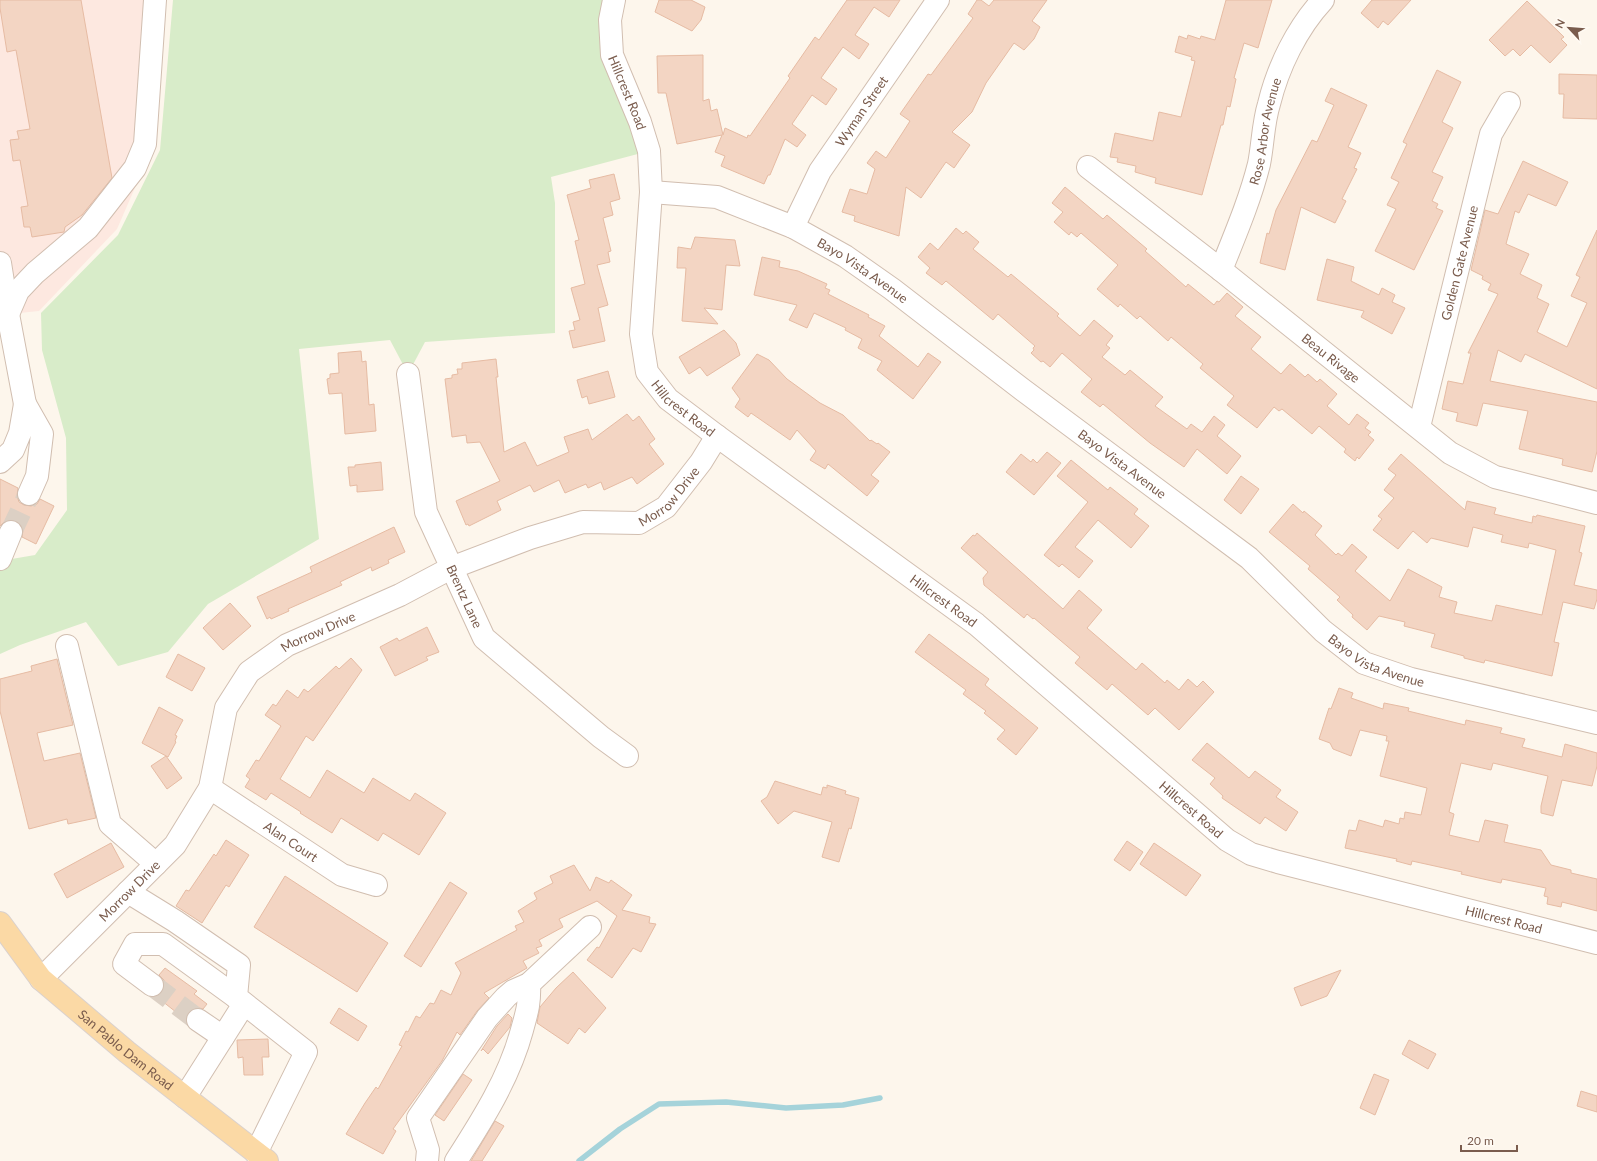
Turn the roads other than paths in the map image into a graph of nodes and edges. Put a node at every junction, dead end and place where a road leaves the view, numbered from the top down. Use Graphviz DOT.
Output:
graph roads {
  1 [pos="155,0"];
  2 [pos="614,0"];
  3 [pos="938,0"];
  4 [pos="1323,0"];
  5 [pos="1509,103"];
  6 [pos="1088,167"];
  7 [pos="650,192"];
  8 [pos="793,227"];
  9 [pos="0,263"];
  10 [pos="1221,270"];
  11 [pos="4,315"];
  12 [pos="408,374"];
  13 [pos="26,404"];
  14 [pos="1419,427"];
  15 [pos="717,436"];
  16 [pos="0,462"];
  17 [pos="29,494"];
  18 [pos="1597,503"];
  19 [pos="11,532"];
  20 [pos="0,559"];
  21 [pos="451,568"];
  22 [pos="67,646"];
  23 [pos="1597,723"];
  24 [pos="627,756"];
  25 [pos="210,788"];
  26 [pos="156,864"];
  27 [pos="376,886"];
  28 [pos="128,892"];
  29 [pos="0,923"];
  30 [pos="590,927"];
  31 [pos="1597,942"];
  32 [pos="41,979"];
  33 [pos="529,984"];
  34 [pos="152,985"];
  35 [pos="240,1000"];
  36 [pos="198,1020"];
  37 [pos="223,1037"];
  38 [pos="185,1097"];
  39 [pos="262,1157"];
  40 [pos="427,1161"];
  41 [pos="456,1161"];
  1 -- 11 [label="street"];
  2 -- 7 [label="street, Hillcrest Road"];
  3 -- 8 [label="street, Wyman Street"];
  4 -- 10 [label="street, Rose Arbor Avenue"];
  5 -- 14 [label="street, Golden Gate Avenue"];
  6 -- 10 [label="street, Beau Rivage"];
  7 -- 8 [label="street, Bayo Vista Avenue"];
  7 -- 15 [label="street, Hillcrest Road"];
  8 -- 23 [label="street, Bayo Vista Avenue"];
  9 -- 11 [label="street"];
  10 -- 14 [label="street, Beau Rivage"];
  11 -- 13 [label="street"];
  12 -- 21 [label="street, Brentz Lane"];
  13 -- 16 [label="street"];
  13 -- 17 [label="street"];
  14 -- 18 [label="street, Beau Rivage"];
  15 -- 21 [label="street, Morrow Drive"];
  15 -- 31 [label="street, Hillcrest Road"];
  19 -- 20 [label="street"];
  21 -- 24 [label="street, Brentz Lane"];
  21 -- 25 [label="street, Morrow Drive"];
  22 -- 26 [label="street"];
  25 -- 26 [label="street, Morrow Drive"];
  25 -- 27 [label="street, Alan Court"];
  26 -- 28 [label="street, Morrow Drive"];
  28 -- 32 [label="street, Morrow Drive"];
  28 -- 35 [label="street"];
  29 -- 32 [label="main road, San Pablo Dam Road"];
  30 -- 33 [label="street"];
  32 -- 38 [label="main road, San Pablo Dam Road"];
  33 -- 40 [label="street"];
  33 -- 41 [label="street"];
  34 -- 35 [label="street"];
  35 -- 37 [label="street"];
  35 -- 39 [label="street"];
  36 -- 37 [label="street"];
  37 -- 38 [label="street"];
  38 -- 39 [label="main road, San Pablo Dam Road"];
}
